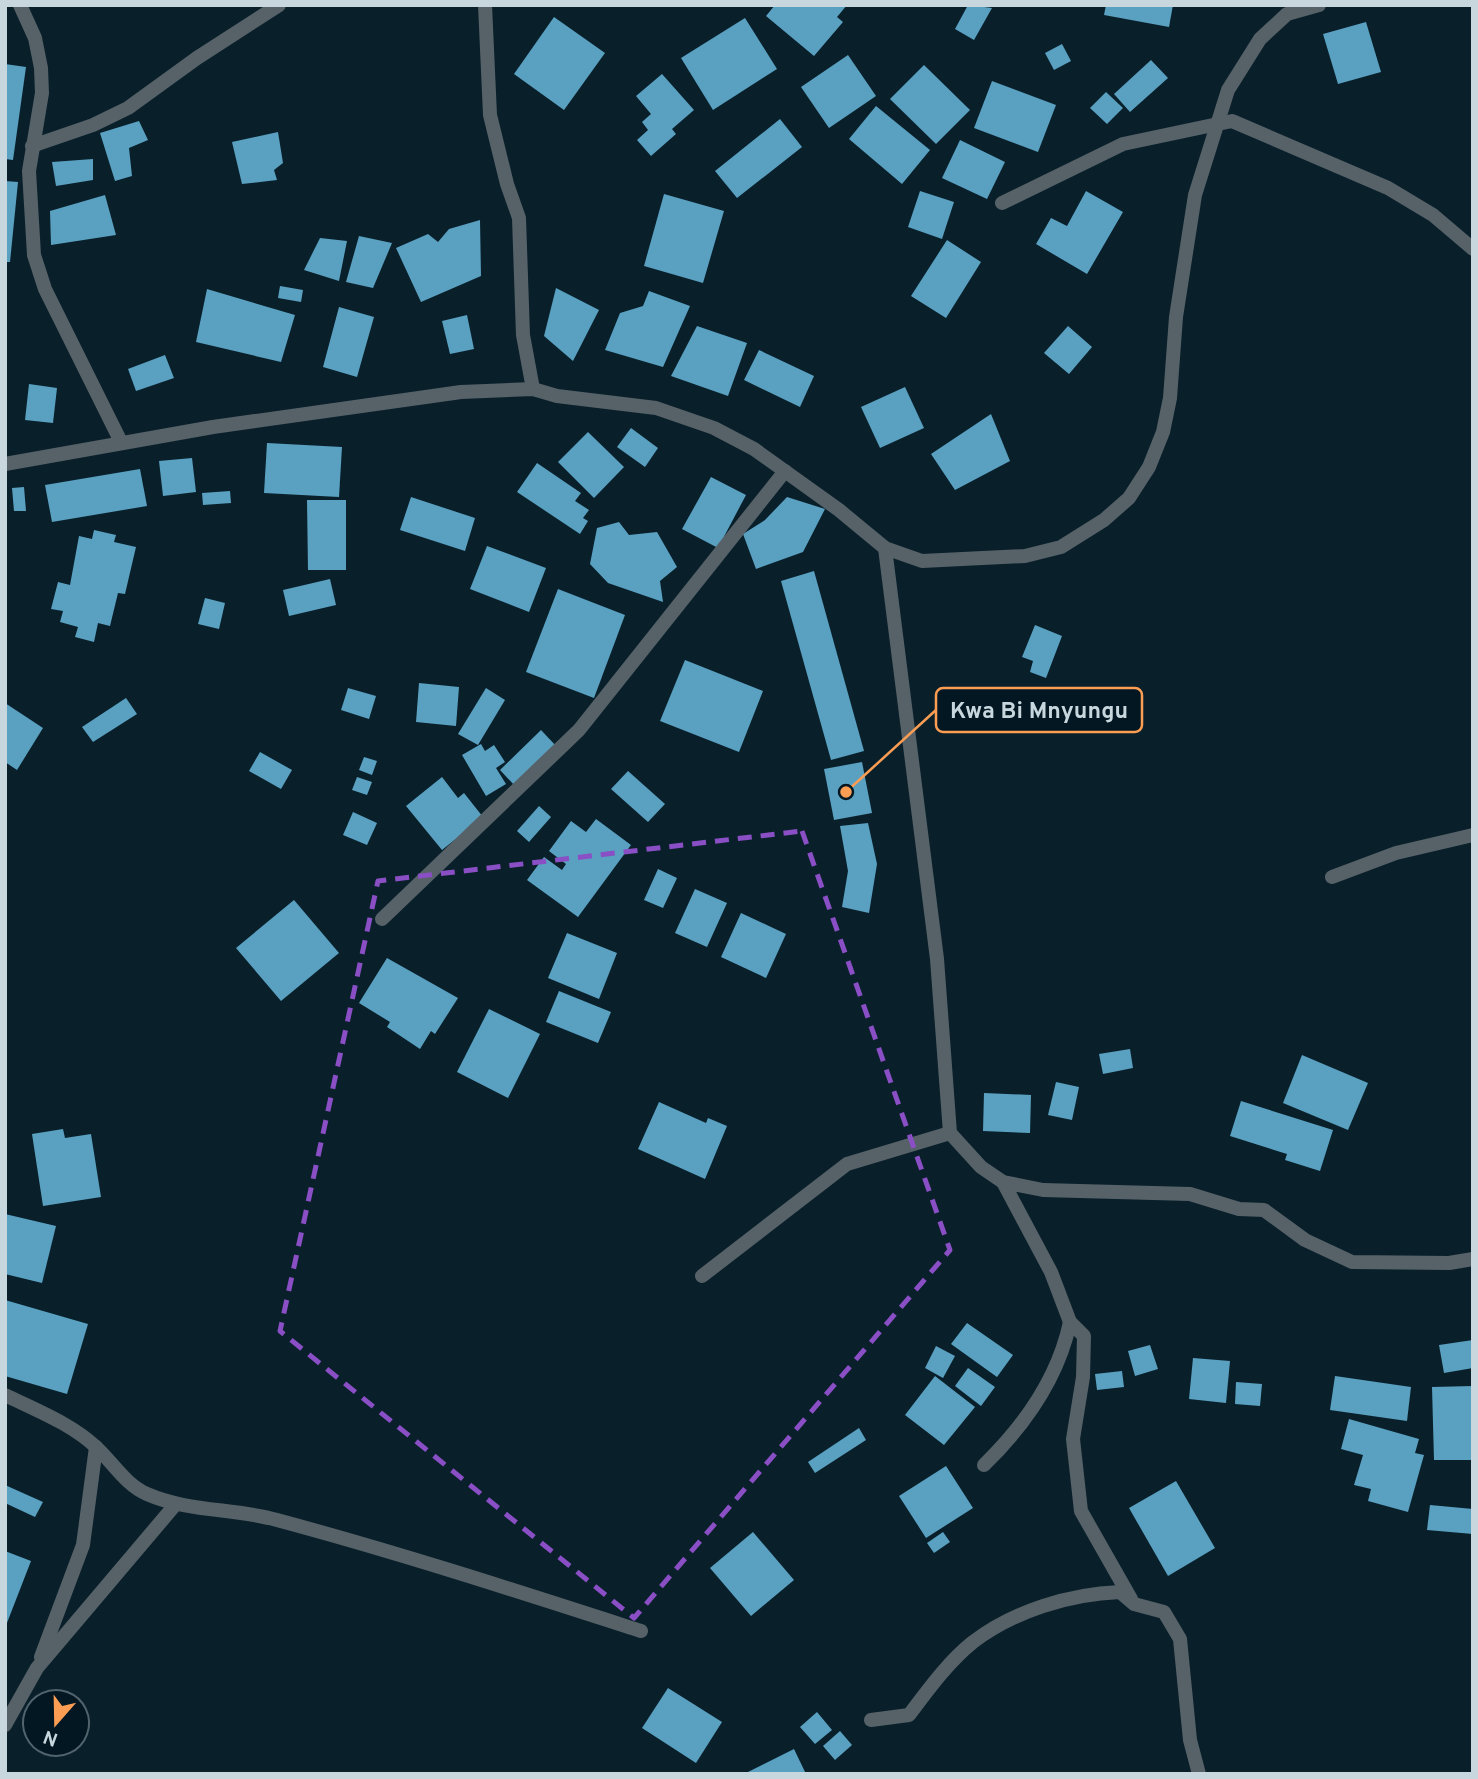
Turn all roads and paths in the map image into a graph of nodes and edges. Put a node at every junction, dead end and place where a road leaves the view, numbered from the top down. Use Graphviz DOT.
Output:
graph roads {
  1 [pos="20,5"];
  2 [pos="279,5"];
  3 [pos="485,5"];
  4 [pos="1319,5"];
  5 [pos="1286,10"];
  6 [pos="1216,124"];
  7 [pos="32,146"];
  8 [pos="1002,202"];
  9 [pos="1473,248"];
  10 [pos="533,389"];
  11 [pos="121,442"];
  12 [pos="5,464"];
  13 [pos="785,471"];
  14 [pos="886,548"];
  15 [pos="1473,835"];
  16 [pos="1332,877"];
  17 [pos="383,919"];
  18 [pos="950,1133"];
  19 [pos="1003,1182"];
  20 [pos="1473,1259"];
  21 [pos="702,1276"];
  22 [pos="1070,1322"];
  23 [pos="5,1395"];
  24 [pos="96,1447"];
  25 [pos="984,1465"];
  26 [pos="175,1505"];
  27 [pos="1134,1604"];
  28 [pos="642,1631"];
  29 [pos="37,1668"];
  30 [pos="871,1720"];
  31 [pos="5,1725"];
  32 [pos="1199,1774"];
  1 -- 7 [label="street"];
  2 -- 7 [label="street"];
  3 -- 10 [label="street"];
  4 -- 5 [label="street"];
  5 -- 6 [label="street"];
  6 -- 8 [label="street"];
  6 -- 9 [label="street"];
  6 -- 14 [label="street"];
  7 -- 11 [label="street"];
  10 -- 11 [label="street"];
  10 -- 13 [label="street"];
  11 -- 12 [label="street"];
  13 -- 14 [label="street"];
  13 -- 17 [label="street"];
  14 -- 18 [label="street"];
  15 -- 16 [label="street"];
  18 -- 19 [label="street"];
  18 -- 21 [label="street"];
  19 -- 20 [label="street"];
  19 -- 22 [label="street"];
  22 -- 25 [label="street"];
  22 -- 27 [label="street"];
  23 -- 24 [label="street"];
  24 -- 26 [label="street"];
  24 -- 29 [label="street"];
  26 -- 28 [label="street"];
  26 -- 29 [label="street"];
  27 -- 30 [label="street"];
  27 -- 32 [label="street"];
  29 -- 31 [label="street"];
}
